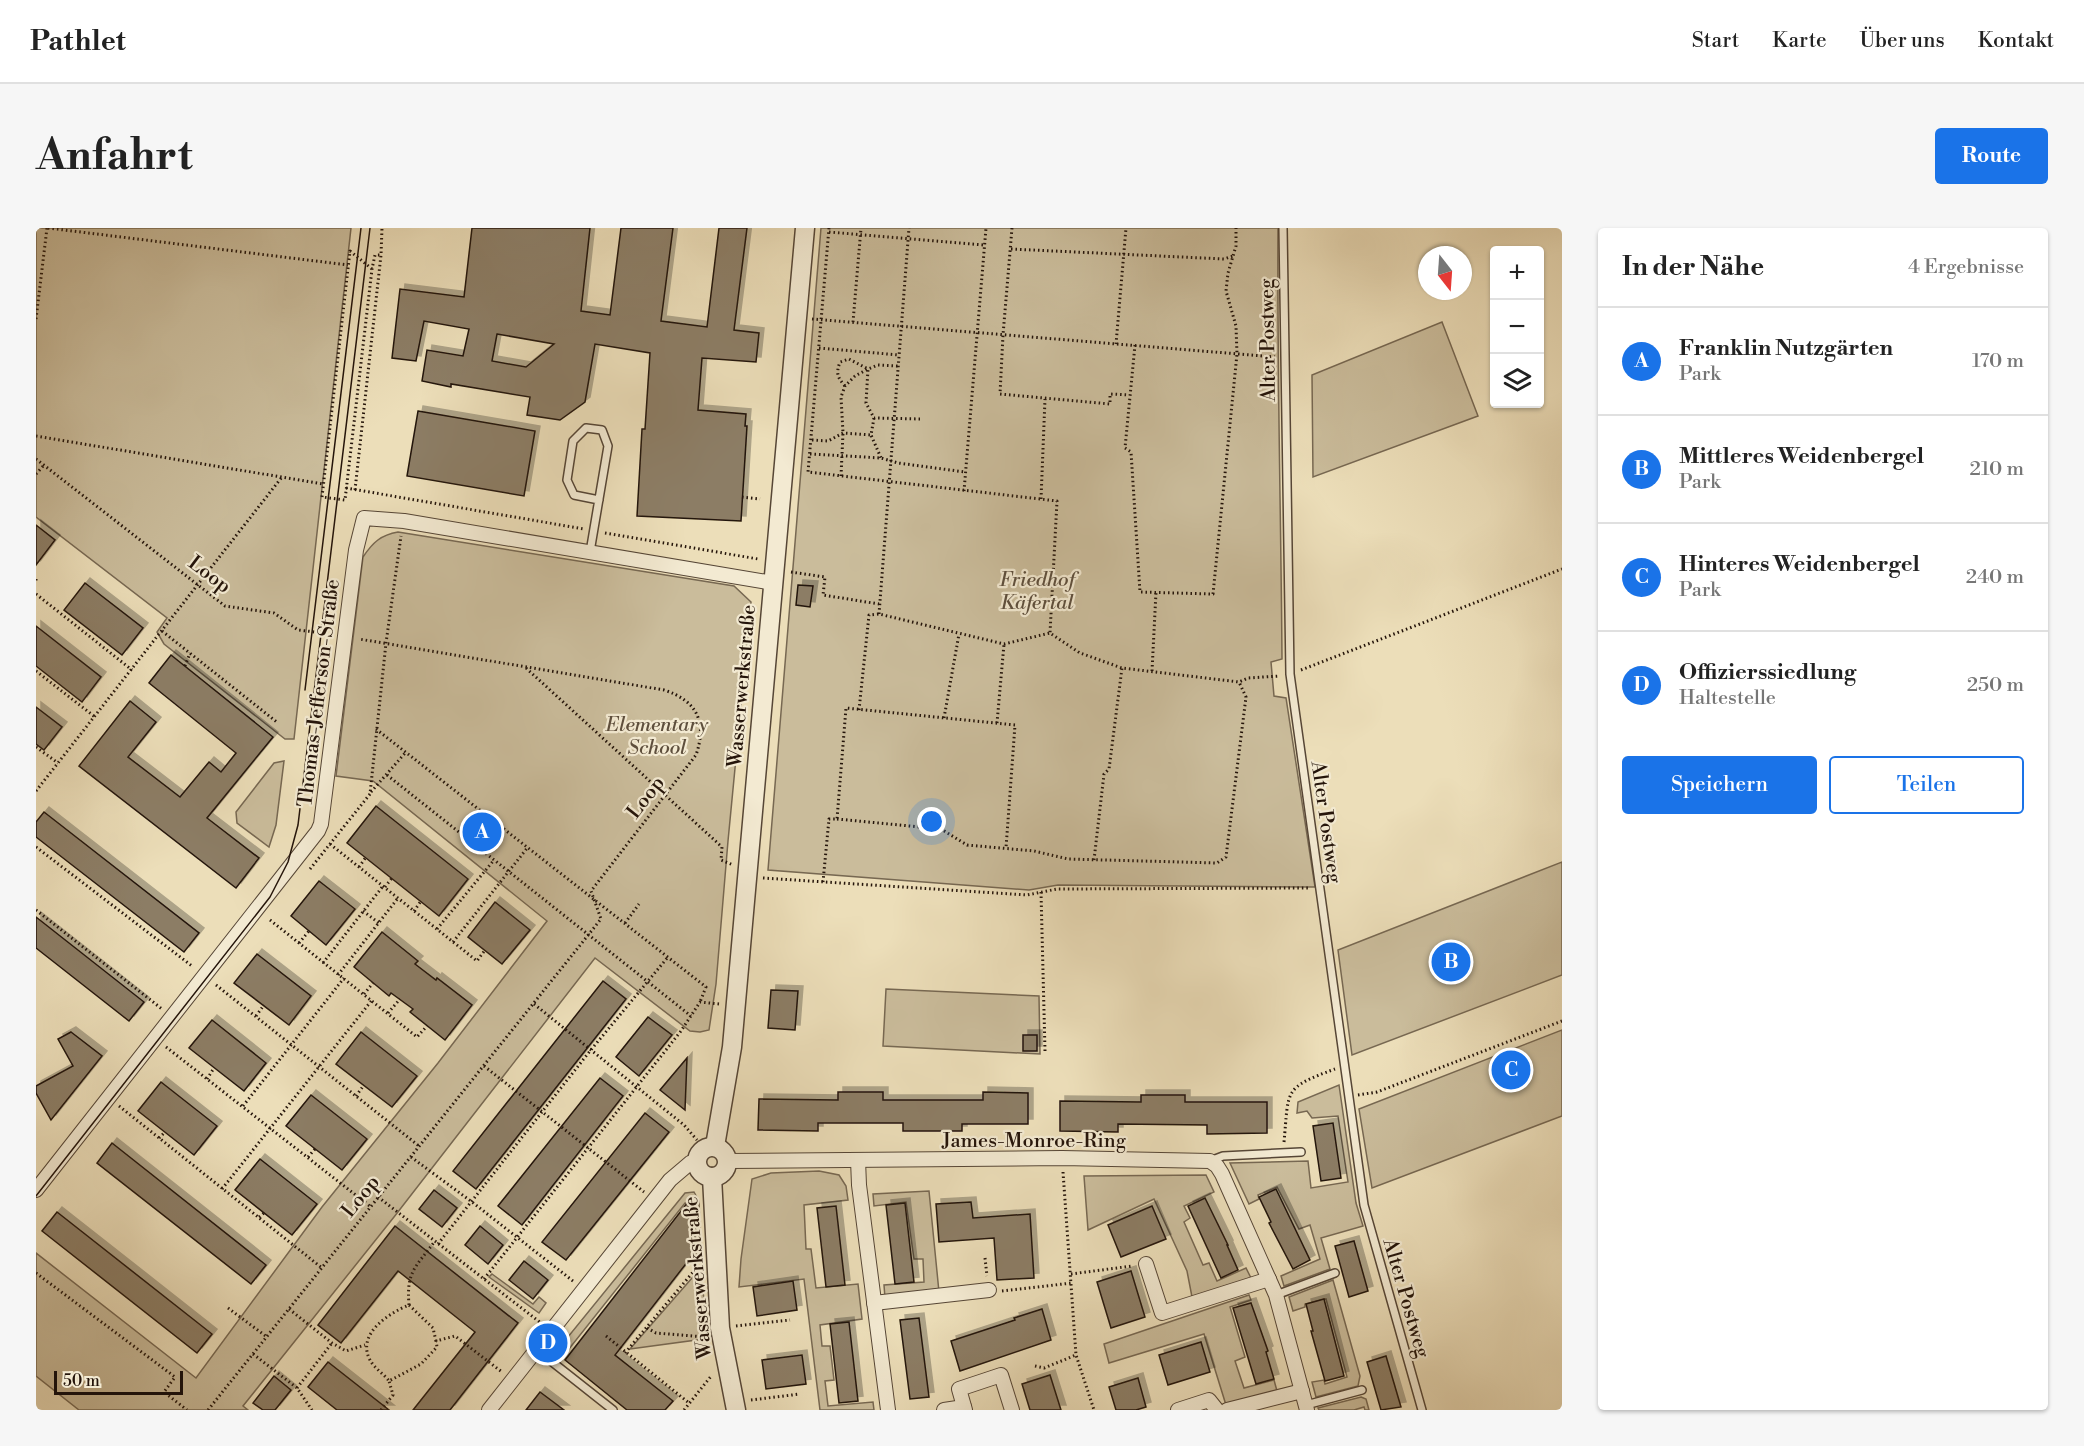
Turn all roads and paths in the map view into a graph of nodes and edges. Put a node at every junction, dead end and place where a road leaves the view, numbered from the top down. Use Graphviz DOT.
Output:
graph roads {
  1 [pos="47,228"];
  2 [pos="382,228"];
  3 [pos="806,228"];
  4 [pos="861,228"];
  5 [pos="909,228"];
  6 [pos="986,228"];
  7 [pos="1012,228"];
  8 [pos="1126,228"];
  9 [pos="1236,228"];
  10 [pos="1283,228"];
  11 [pos="829,230"];
  12 [pos="860,235"];
  13 [pos="909,239"];
  14 [pos="984,245"];
  15 [pos="1011,249"];
  16 [pos="381,255"];
  17 [pos="1124,256"];
  18 [pos="1233,256"];
  19 [pos="348,265"];
  20 [pos="372,269"];
  21 [pos="798,317"];
  22 [pos="36,319"];
  23 [pos="822,319"];
  24 [pos="853,322"];
  25 [pos="901,326"];
  26 [pos="977,332"];
  27 [pos="1003,334"];
  28 [pos="1116,344"];
  29 [pos="1135,345"];
  30 [pos="819,348"];
  31 [pos="1237,354"];
  32 [pos="899,355"];
  33 [pos="1284,357"];
  34 [pos="898,366"];
  35 [pos="868,369"];
  36 [pos="844,386"];
  37 [pos="1130,395"];
  38 [pos="1045,398"];
  39 [pos="874,418"];
  40 [pos="894,419"];
  41 [pos="921,419"];
  42 [pos="843,433"];
  43 [pos="871,435"];
  44 [pos="36,436"];
  45 [pos="811,440"];
  46 [pos="810,454"];
  47 [pos="842,456"];
  48 [pos="881,458"];
  49 [pos="36,459"];
  50 [pos="891,460"];
  51 [pos="44,465"];
  52 [pos="965,472"];
  53 [pos="36,474"];
  54 [pos="841,476"];
  55 [pos="282,477"];
  56 [pos="889,482"];
  57 [pos="323,484"];
  58 [pos="346,488"];
  59 [pos="355,490"];
  60 [pos="964,491"];
  61 [pos="742,497"];
  62 [pos="760,499"];
  63 [pos="1041,499"];
  64 [pos="599,500"];
  65 [pos="594,531"];
  66 [pos="401,537"];
  67 [pos="590,552"];
  68 [pos="1562,569"];
  69 [pos="774,572"];
  70 [pos="199,585"];
  71 [pos="1156,592"];
  72 [pos="36,594"];
  73 [pos="879,604"];
  74 [pos="879,614"];
  75 [pos="162,631"];
  76 [pos="1050,633"];
  77 [pos="959,634"];
  78 [pos="345,637"];
  79 [pos="386,643"];
  80 [pos="1004,645"];
  81 [pos="190,653"];
  82 [pos="185,666"];
  83 [pos="525,667"];
  84 [pos="1122,668"];
  85 [pos="132,670"];
  86 [pos="36,671"];
  87 [pos="1152,671"];
  88 [pos="1290,674"];
  89 [pos="1239,682"];
  90 [pos="860,710"];
  91 [pos="95,717"];
  92 [pos="944,718"];
  93 [pos="278,723"];
  94 [pos="997,723"];
  95 [pos="376,729"];
  96 [pos="36,747"];
  97 [pos="406,752"];
  98 [pos="58,763"];
  99 [pos="387,775"];
  100 [pos="36,791"];
  101 [pos="370,794"];
  102 [pos="665,795"];
  103 [pos="837,819"];
  104 [pos="330,844"];
  105 [pos="36,847"];
  106 [pos="528,847"];
  107 [pos="1005,848"];
  108 [pos="366,858"];
  109 [pos="494,860"];
  110 [pos="1094,860"];
  111 [pos="359,867"];
  112 [pos="310,869"];
  113 [pos="509,872"];
  114 [pos="747,874"];
  115 [pos="392,878"];
  116 [pos="823,882"];
  117 [pos="384,886"];
  118 [pos="1320,888"];
  119 [pos="1041,892"];
  120 [pos="398,898"];
  121 [pos="593,898"];
  122 [pos="421,901"];
  123 [pos="639,904"];
  124 [pos="36,910"];
  125 [pos="414,910"];
  126 [pos="363,911"];
  127 [pos="270,920"];
  128 [pos="379,923"];
  129 [pos="625,923"];
  130 [pos="437,929"];
  131 [pos="309,931"];
  132 [pos="588,935"];
  133 [pos="453,942"];
  134 [pos="299,943"];
  135 [pos="485,950"];
  136 [pos="668,957"];
  137 [pos="323,963"];
  138 [pos="338,975"];
  139 [pos="205,976"];
  140 [pos="344,978"];
  141 [pos="647,982"];
  142 [pos="373,983"];
  143 [pos="364,994"];
  144 [pos="400,999"];
  145 [pos="372,1000"];
  146 [pos="700,1002"];
  147 [pos="534,1004"];
  148 [pos="264,1005"];
  149 [pos="735,1006"];
  150 [pos="388,1013"];
  151 [pos="256,1016"];
  152 [pos="691,1016"];
  153 [pos="172,1017"];
  154 [pos="1562,1021"];
  155 [pos="427,1026"];
  156 [pos="155,1038"];
  157 [pos="291,1044"];
  158 [pos="590,1051"];
  159 [pos="1045,1051"];
  160 [pos="484,1065"];
  161 [pos="1344,1066"];
  162 [pos="320,1067"];
  163 [pos="214,1068"];
  164 [pos="207,1079"];
  165 [pos="364,1085"];
  166 [pos="635,1086"];
  167 [pos="356,1096"];
  168 [pos="1348,1096"];
  169 [pos="108,1098"];
  170 [pos="243,1106"];
  171 [pos="542,1112"];
  172 [pos="272,1129"];
  173 [pos="165,1132"];
  174 [pos="159,1138"];
  175 [pos="420,1146"];
  176 [pos="587,1147"];
  177 [pos="315,1149"];
  178 [pos="705,1152"];
  179 [pos="1301,1152"];
  180 [pos="1283,1153"];
  181 [pos="308,1157"];
  182 [pos="411,1157"];
  183 [pos="1062,1158"];
  184 [pos="858,1160"];
  185 [pos="728,1161"];
  186 [pos="1210,1161"];
  187 [pos="711,1177"];
  188 [pos="222,1189"];
  189 [pos="36,1190"];
  190 [pos="378,1197"];
  191 [pos="655,1200"];
  192 [pos="472,1202"];
  193 [pos="370,1207"];
  194 [pos="264,1213"];
  195 [pos="259,1217"];
  196 [pos="517,1237"];
  197 [pos="437,1243"];
  198 [pos="714,1247"];
  199 [pos="1146,1264"];
  200 [pos="322,1268"];
  201 [pos="36,1273"];
  202 [pos="1335,1273"];
  203 [pos="1071,1274"];
  204 [pos="484,1279"];
  205 [pos="1269,1279"];
  206 [pos="1072,1282"];
  207 [pos="584,1290"];
  208 [pos="989,1290"];
  209 [pos="1276,1295"];
  210 [pos="874,1303"];
  211 [pos="410,1305"];
  212 [pos="228,1308"];
  213 [pos="289,1309"];
  214 [pos="790,1320"];
  215 [pos="646,1328"];
  216 [pos="551,1331"];
  217 [pos="720,1333"];
  218 [pos="606,1336"];
  219 [pos="267,1337"];
  220 [pos="436,1341"];
  221 [pos="332,1343"];
  222 [pos="365,1345"];
  223 [pos="537,1350"];
  224 [pos="625,1353"];
  225 [pos="253,1354"];
  226 [pos="1076,1355"];
  227 [pos="1035,1366"];
  228 [pos="727,1370"];
  229 [pos="513,1380"];
  230 [pos="389,1382"];
  231 [pos="297,1388"];
  232 [pos="1362,1390"];
  233 [pos="1302,1391"];
  234 [pos="800,1394"];
  235 [pos="689,1403"];
  236 [pos="735,1406"];
  237 [pos="965,1408"];
  238 [pos="1306,1408"];
  239 [pos="493,1409"];
  240 [pos="188,1410"];
  241 [pos="208,1410"];
  242 [pos="312,1410"];
  243 [pos="381,1410"];
  244 [pos="613,1410"];
  245 [pos="684,1410"];
  246 [pos="888,1410"];
  247 [pos="944,1410"];
  248 [pos="1012,1410"];
  249 [pos="1094,1410"];
  250 [pos="1178,1410"];
  251 [pos="1217,1410"];
  252 [pos="1227,1410"];
  253 [pos="1422,1410"];
  1 -- 19 [label="path"];
  1 -- 22 [label="path"];
  2 -- 16 [label="path"];
  3 -- 21 [label="street, Wasserwerkstraße"];
  4 -- 12 [label="path"];
  5 -- 13 [label="path"];
  6 -- 14 [label="path"];
  7 -- 15 [label="path"];
  8 -- 17 [label="path"];
  9 -- 18 [label="path"];
  10 -- 33 [label="lane, Alter Postweg"];
  11 -- 12 [label="path"];
  11 -- 23 [label="path"];
  12 -- 13 [label="path"];
  12 -- 24 [label="path"];
  13 -- 14 [label="path"];
  13 -- 25 [label="path"];
  14 -- 26 [label="path"];
  15 -- 17 [label="path"];
  15 -- 27 [label="path"];
  16 -- 20 [label="path"];
  16 -- 59 [label="path"];
  17 -- 18 [label="path"];
  17 -- 28 [label="path"];
  18 -- 31 [label="path"];
  19 -- 20 [label="path"];
  19 -- 57 [label="path"];
  20 -- 58 [label="path"];
  21 -- 23 [label="path"];
  21 -- 69 [label="street, Wasserwerkstraße"];
  23 -- 24 [label="path"];
  23 -- 30 [label="path"];
  24 -- 25 [label="path"];
  25 -- 26 [label="path"];
  25 -- 32 [label="path"];
  26 -- 27 [label="path"];
  26 -- 52 [label="path"];
  27 -- 28 [label="path"];
  27 -- 38 [label="path"];
  28 -- 29 [label="path"];
  29 -- 31 [label="path"];
  29 -- 37 [label="path"];
  30 -- 32 [label="path"];
  30 -- 45 [label="path"];
  31 -- 33 [label="path"];
  31 -- 71 [label="path"];
  32 -- 34 [label="path"];
  33 -- 88 [label="lane, Alter Postweg"];
  34 -- 35 [label="path"];
  34 -- 40 [label="path"];
  35 -- 36 [label="path"];
  35 -- 36 [label="path"];
  35 -- 39 [label="path"];
  36 -- 42 [label="path"];
  37 -- 38 [label="path"];
  37 -- 71 [label="path"];
  38 -- 63 [label="path"];
  39 -- 40 [label="path"];
  39 -- 43 [label="path"];
  40 -- 41 [label="path"];
  40 -- 50 [label="path"];
  42 -- 43 [label="path"];
  42 -- 45 [label="path"];
  42 -- 47 [label="path"];
  43 -- 48 [label="path"];
  44 -- 55 [label="path"];
  45 -- 46 [label="path"];
  46 -- 47 [label="path"];
  46 -- 54 [label="path"];
  47 -- 48 [label="path"];
  47 -- 54 [label="path"];
  48 -- 50 [label="path"];
  49 -- 51 [label="path, Loop"];
  50 -- 52 [label="path"];
  50 -- 56 [label="path"];
  51 -- 53 [label="path"];
  51 -- 70 [label="path, Loop"];
  52 -- 60 [label="path"];
  54 -- 56 [label="path"];
  55 -- 57 [label="path"];
  55 -- 70 [label="path"];
  56 -- 60 [label="path"];
  56 -- 73 [label="path"];
  57 -- 58 [label="path"];
  58 -- 59 [label="path"];
  59 -- 65 [label="path"];
  60 -- 63 [label="path"];
  61 -- 62 [label="path"];
  63 -- 76 [label="path"];
  64 -- 64 [label="lane"];
  64 -- 65 [label="lane"];
  65 -- 67 [label="lane"];
  65 -- 69 [label="path"];
  66 -- 79 [label="path"];
  67 -- 69 [label="street, Thomas-Jefferson-Straße"];
  67 -- 78 [label="street, Thomas-Jefferson-Straße"];
  68 -- 88 [label="path"];
  69 -- 73 [label="path"];
  69 -- 114 [label="street, Wasserwerkstraße"];
  70 -- 75 [label="path"];
  70 -- 78 [label="path, Loop"];
  71 -- 87 [label="path"];
  72 -- 85 [label="path"];
  73 -- 74 [label="path"];
  74 -- 77 [label="path"];
  74 -- 90 [label="path"];
  75 -- 81 [label="path"];
  75 -- 85 [label="path"];
  76 -- 80 [label="path"];
  76 -- 84 [label="path"];
  77 -- 80 [label="path"];
  77 -- 92 [label="path"];
  78 -- 79 [label="path, Loop"];
  78 -- 139 [label="street, Thomas-Jefferson-Straße"];
  79 -- 83 [label="path, Loop"];
  79 -- 95 [label="path"];
  80 -- 94 [label="path"];
  81 -- 82 [label="path"];
  81 -- 93 [label="path"];
  83 -- 102 [label="path"];
  83 -- 102 [label="path, Loop"];
  84 -- 87 [label="path"];
  84 -- 110 [label="path"];
  85 -- 91 [label="path"];
  86 -- 91 [label="path"];
  87 -- 89 [label="path"];
  88 -- 89 [label="path"];
  88 -- 118 [label="lane, Alter Postweg"];
  89 -- 110 [label="path"];
  90 -- 92 [label="path"];
  90 -- 103 [label="path"];
  91 -- 98 [label="path"];
  92 -- 94 [label="path"];
  94 -- 107 [label="path"];
  95 -- 97 [label="path"];
  95 -- 101 [label="path"];
  96 -- 98 [label="path"];
  97 -- 99 [label="path"];
  97 -- 106 [label="path"];
  98 -- 100 [label="path"];
  99 -- 101 [label="path"];
  99 -- 109 [label="path"];
  101 -- 104 [label="path"];
  102 -- 114 [label="path"];
  102 -- 121 [label="path, Loop"];
  103 -- 107 [label="path"];
  103 -- 116 [label="path"];
  104 -- 111 [label="path"];
  104 -- 112 [label="path"];
  105 -- 139 [label="path"];
  106 -- 113 [label="path"];
  106 -- 121 [label="path"];
  107 -- 110 [label="path"];
  108 -- 111 [label="path"];
  109 -- 113 [label="path"];
  109 -- 130 [label="path"];
  111 -- 117 [label="path"];
  113 -- 132 [label="path"];
  113 -- 133 [label="path"];
  114 -- 116 [label="path"];
  114 -- 149 [label="street, Wasserwerkstraße"];
  115 -- 117 [label="path"];
  116 -- 119 [label="path"];
  117 -- 120 [label="path"];
  117 -- 126 [label="path"];
  118 -- 119 [label="path"];
  118 -- 161 [label="lane, Alter Postweg"];
  119 -- 159 [label="path"];
  120 -- 125 [label="path"];
  120 -- 128 [label="path"];
  121 -- 129 [label="path"];
  121 -- 132 [label="path, Loop"];
  122 -- 125 [label="path"];
  123 -- 129 [label="path"];
  124 -- 153 [label="path"];
  125 -- 130 [label="path"];
  126 -- 128 [label="path"];
  126 -- 137 [label="path"];
  127 -- 134 [label="path"];
  128 -- 138 [label="path"];
  129 -- 136 [label="path"];
  130 -- 133 [label="path"];
  131 -- 134 [label="path"];
  132 -- 141 [label="path"];
  132 -- 147 [label="path, Loop"];
  133 -- 135 [label="path"];
  134 -- 137 [label="path"];
  136 -- 141 [label="path"];
  136 -- 146 [label="path"];
  137 -- 138 [label="path"];
  138 -- 140 [label="path"];
  139 -- 151 [label="path"];
  139 -- 153 [label="street, Thomas-Jefferson-Straße"];
  140 -- 143 [label="path"];
  140 -- 157 [label="path"];
  141 -- 152 [label="path"];
  141 -- 158 [label="path"];
  142 -- 143 [label="path"];
  143 -- 145 [label="path"];
  144 -- 150 [label="path"];
  145 -- 150 [label="path"];
  145 -- 162 [label="path"];
  146 -- 149 [label="path"];
  146 -- 152 [label="path"];
  147 -- 158 [label="path"];
  147 -- 160 [label="path, Loop"];
  148 -- 151 [label="path"];
  149 -- 178 [label="street, Wasserwerkstraße"];
  150 -- 155 [label="path"];
  151 -- 157 [label="path"];
  152 -- 166 [label="path"];
  153 -- 156 [label="street, Thomas-Jefferson-Straße"];
  154 -- 168 [label="path"];
  156 -- 164 [label="path"];
  156 -- 169 [label="street, Thomas-Jefferson-Straße"];
  157 -- 162 [label="path"];
  157 -- 170 [label="path"];
  158 -- 166 [label="path"];
  158 -- 171 [label="path"];
  160 -- 171 [label="path"];
  160 -- 175 [label="path, Loop"];
  161 -- 168 [label="lane, Alter Postweg"];
  161 -- 180 [label="path"];
  162 -- 167 [label="path"];
  162 -- 172 [label="path"];
  163 -- 164 [label="path"];
  164 -- 170 [label="path"];
  165 -- 167 [label="path"];
  166 -- 176 [label="path"];
  166 -- 178 [label="path"];
  167 -- 175 [label="path"];
  168 -- 253 [label="lane, Alter Postweg"];
  169 -- 174 [label="path"];
  169 -- 189 [label="street, Thomas-Jefferson-Straße"];
  170 -- 172 [label="path"];
  171 -- 176 [label="path"];
  171 -- 192 [label="path"];
  172 -- 181 [label="path"];
  172 -- 188 [label="path"];
  173 -- 174 [label="path"];
  174 -- 188 [label="path"];
  175 -- 182 [label="path, Loop"];
  176 -- 191 [label="path"];
  176 -- 196 [label="path"];
  177 -- 181 [label="path"];
  178 -- 185 [label="street"];
  178 -- 187 [label="street"];
  178 -- 191 [label="street"];
  179 -- 180 [label="lane, James-Monroe-Ring"];
  180 -- 186 [label="lane, James-Monroe-Ring"];
  181 -- 193 [label="path"];
  182 -- 190 [label="path, Loop"];
  182 -- 192 [label="path"];
  183 -- 184 [label="street, James-Monroe-Ring"];
  183 -- 186 [label="street, James-Monroe-Ring"];
  183 -- 203 [label="path"];
  184 -- 185 [label="street, James-Monroe-Ring"];
  184 -- 210 [label="street"];
  185 -- 187 [label="street"];
  186 -- 205 [label="street"];
  187 -- 198 [label="street, Wasserwerkstraße"];
  188 -- 195 [label="path"];
  190 -- 193 [label="path, Loop"];
  190 -- 197 [label="path"];
  191 -- 207 [label="street"];
  192 -- 196 [label="path"];
  192 -- 197 [label="path"];
  193 -- 200 [label="path, Loop"];
  194 -- 195 [label="path"];
  195 -- 200 [label="path"];
  196 -- 204 [label="path"];
  196 -- 207 [label="path"];
  197 -- 204 [label="path"];
  197 -- 211 [label="path"];
  198 -- 215 [label="path"];
  198 -- 217 [label="street, Wasserwerkstraße"];
  199 -- 203 [label="path"];
  199 -- 205 [label="street"];
  200 -- 213 [label="path, Loop"];
  201 -- 240 [label="path"];
  202 -- 209 [label="lane"];
  203 -- 206 [label="path"];
  204 -- 216 [label="path"];
  205 -- 209 [label="street"];
  206 -- 208 [label="path"];
  206 -- 226 [label="path"];
  207 -- 216 [label="street"];
  208 -- 210 [label="street"];
  209 -- 233 [label="street"];
  210 -- 246 [label="street"];
  211 -- 220 [label="path"];
  211 -- 222 [label="path"];
  212 -- 219 [label="path"];
  213 -- 219 [label="path, Loop"];
  213 -- 221 [label="path"];
  214 -- 217 [label="path"];
  215 -- 217 [label="path"];
  215 -- 224 [label="path"];
  216 -- 223 [label="street"];
  217 -- 228 [label="street, Wasserwerkstraße"];
  218 -- 224 [label="path"];
  219 -- 225 [label="path, Loop"];
  220 -- 229 [label="path"];
  220 -- 230 [label="path"];
  221 -- 222 [label="path"];
  221 -- 231 [label="path"];
  222 -- 230 [label="path"];
  223 -- 229 [label="street"];
  223 -- 244 [label="lane"];
  224 -- 235 [label="path"];
  225 -- 231 [label="path"];
  225 -- 241 [label="path, Loop"];
  226 -- 227 [label="path"];
  226 -- 249 [label="path"];
  228 -- 235 [label="path"];
  228 -- 236 [label="street, Wasserwerkstraße"];
  229 -- 239 [label="street"];
  230 -- 243 [label="path"];
  231 -- 242 [label="path"];
  232 -- 238 [label="lane"];
  233 -- 238 [label="street"];
  233 -- 252 [label="street"];
  234 -- 236 [label="path"];
  235 -- 245 [label="path"];
  237 -- 247 [label="street"];
  237 -- 248 [label="street"];
  250 -- 251 [label="street"];
}
